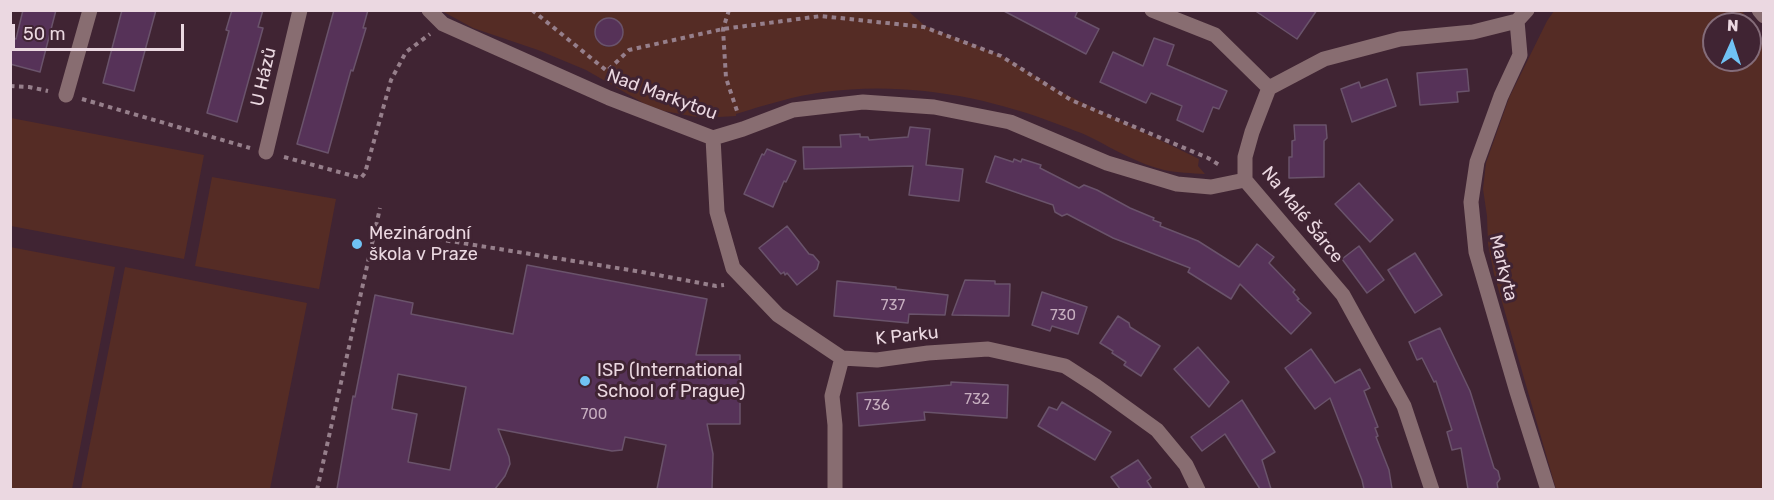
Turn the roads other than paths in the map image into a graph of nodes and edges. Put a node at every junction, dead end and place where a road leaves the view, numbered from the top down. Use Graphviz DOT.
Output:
graph roads {
  1 [pos="90,10"];
  2 [pos="300,10"];
  3 [pos="429,10"];
  4 [pos="1152,10"];
  5 [pos="1760,10"];
  6 [pos="1522,16"];
  7 [pos="1764,16"];
  8 [pos="1269,88"];
  9 [pos="66,95"];
  10 [pos="713,138"];
  11 [pos="266,152"];
  12 [pos="1245,180"];
  13 [pos="842,358"];
  14 [pos="835,489"];
  15 [pos="1198,489"];
  16 [pos="1432,489"];
  17 [pos="1548,489"];
  1 -- 9 [label="street"];
  2 -- 11 [label="street, U Házů"];
  3 -- 10 [label="street, Nad Markytou"];
  4 -- 8 [label="street"];
  5 -- 7 [label="street"];
  6 -- 8 [label="street"];
  6 -- 17 [label="street, Markyta"];
  8 -- 12 [label="street, Na Malé Šárce"];
  10 -- 12 [label="street, Nad Markytou"];
  10 -- 13 [label="street"];
  12 -- 16 [label="street, Na Malé Šárce"];
  13 -- 14 [label="street"];
  13 -- 15 [label="street, K Parku"];
}
